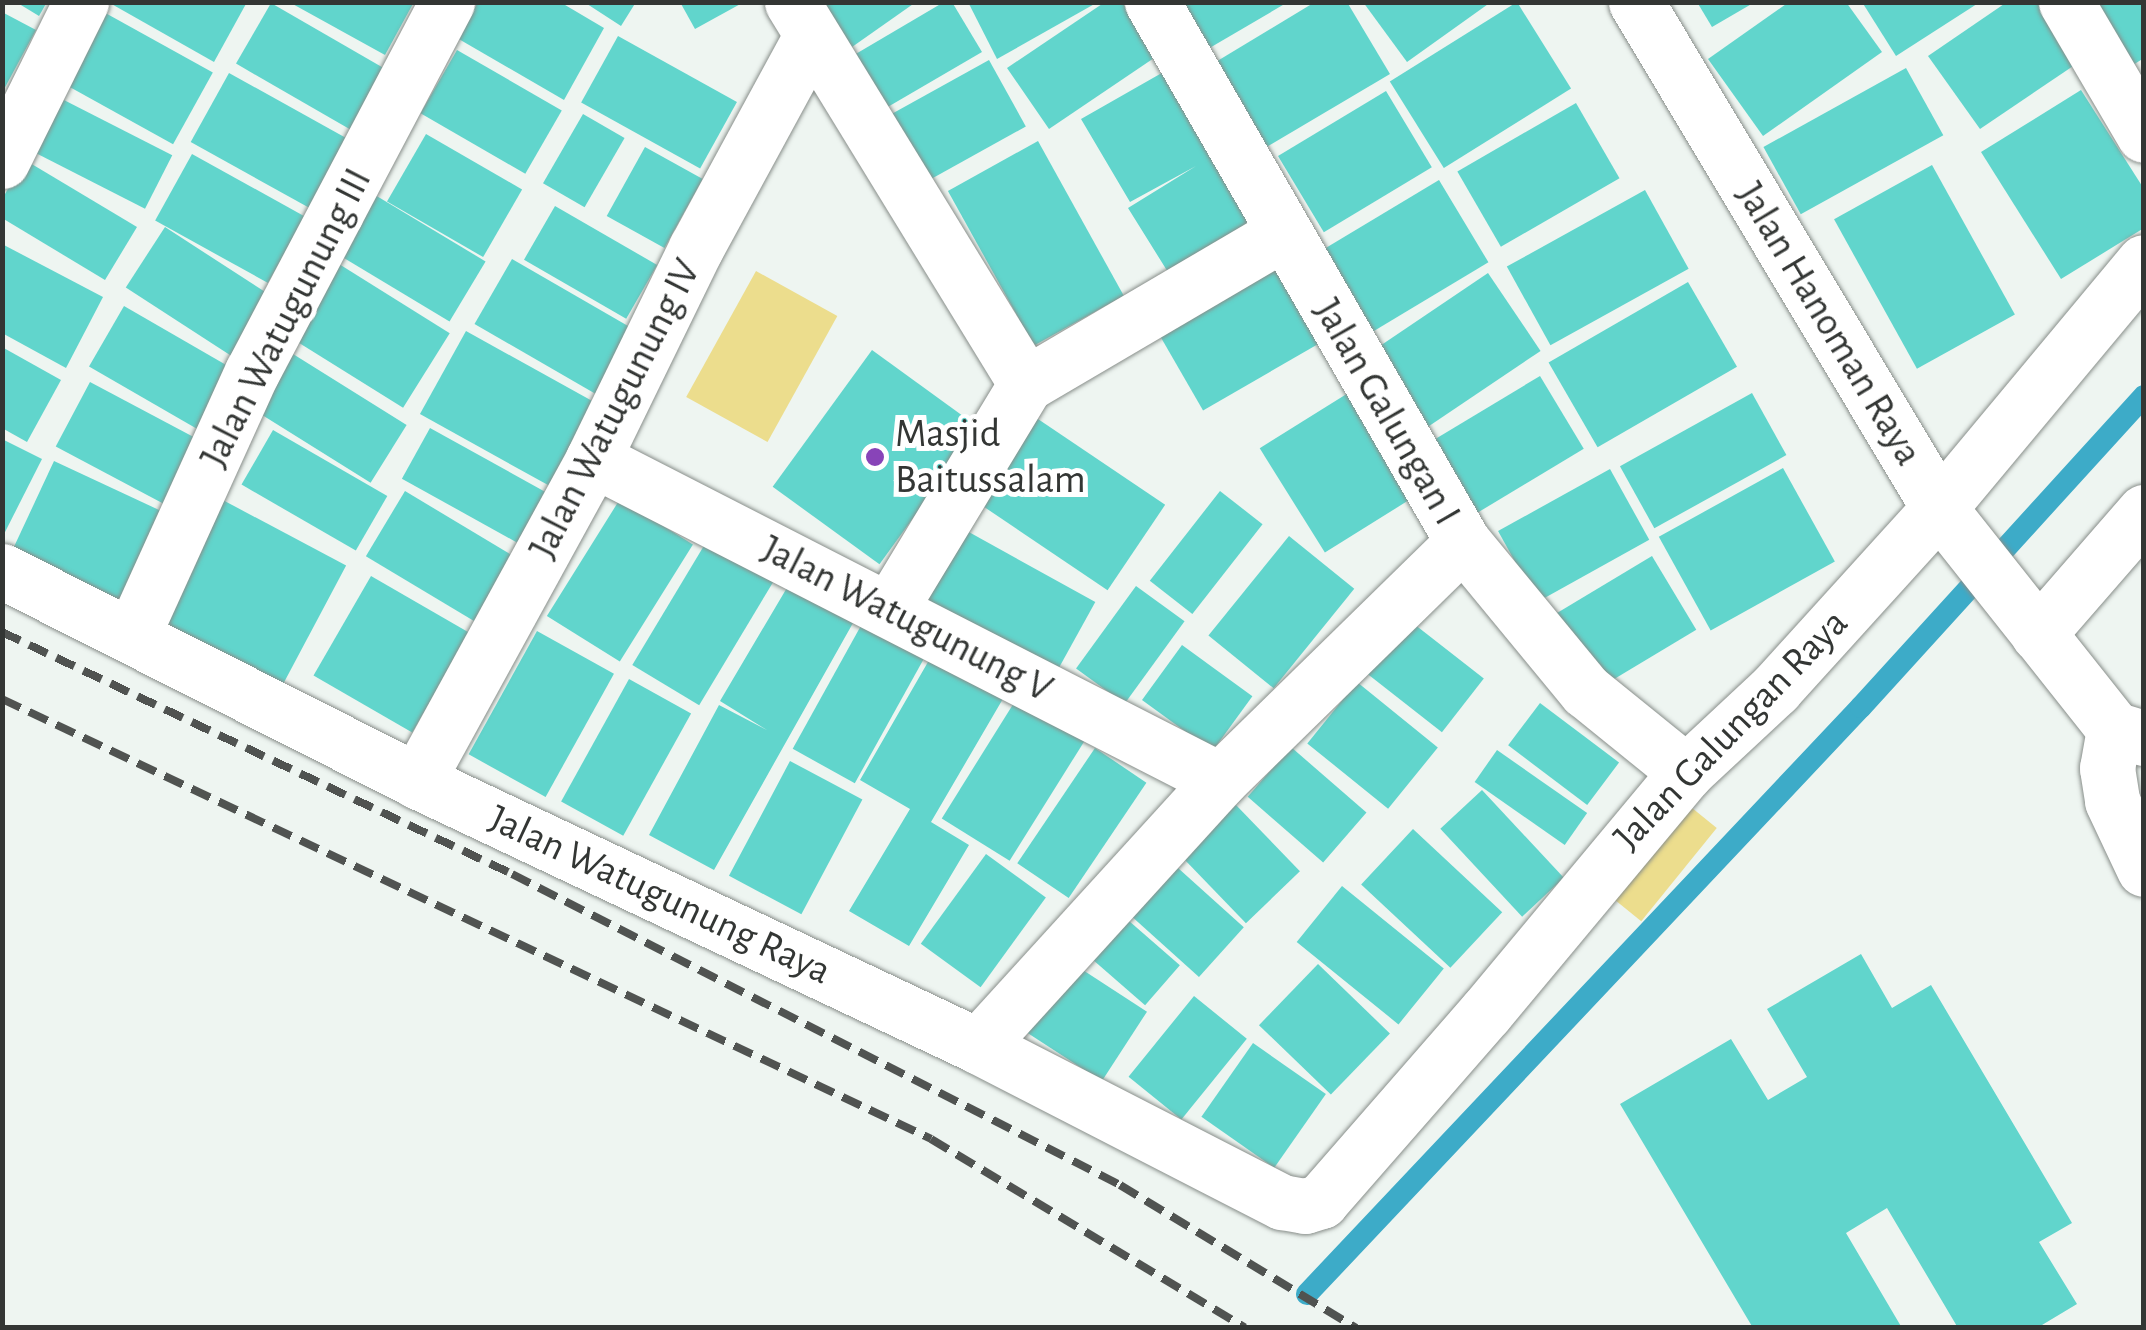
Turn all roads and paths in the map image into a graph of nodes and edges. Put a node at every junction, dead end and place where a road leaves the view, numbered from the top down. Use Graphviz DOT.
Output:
graph roads {
  1 [pos="81,2"];
  2 [pos="447,2"];
  3 [pos="1152,2"];
  4 [pos="1636,2"];
  5 [pos="2066,2"];
  6 [pos="801,20"];
  7 [pos="2144,135"];
  8 [pos="2,161"];
  9 [pos="1284,233"];
  10 [pos="2144,262"];
  11 [pos="1026,384"];
  12 [pos="594,459"];
  13 [pos="2144,512"];
  14 [pos="1948,519"];
  15 [pos="1463,542"];
  16 [pos="2,571"];
  17 [pos="889,610"];
  18 [pos="2035,630"];
  19 [pos="132,636"];
  20 [pos="2129,734"];
  21 [pos="1686,772"];
  22 [pos="417,780"];
  23 [pos="1220,780"];
  24 [pos="2144,868"];
  25 [pos="978,1046"];
  26 [pos="1321,1201"];
  1 -- 8 [label="street"];
  2 -- 19 [label="street, Jalan Watugunung III"];
  3 -- 9 [label="street, Jalan Galungan I"];
  4 -- 14 [label="street, Jalan Hanoman Raya"];
  5 -- 7 [label="street"];
  6 -- 11 [label="street, Jalan Watugunung IV"];
  6 -- 12 [label="street, Jalan Watugunung IV"];
  9 -- 11 [label="street"];
  9 -- 15 [label="street, Jalan Galungan I"];
  10 -- 14 [label="street, Jalan Galungan Raya"];
  11 -- 17 [label="street"];
  12 -- 17 [label="street, Jalan Watugunung V"];
  12 -- 22 [label="street, Jalan Watugunung IV"];
  13 -- 18 [label="street"];
  14 -- 18 [label="street, Jalan Hanoman Raya"];
  14 -- 21 [label="street, Jalan Galungan Raya"];
  15 -- 21 [label="street, Jalan Galungan I"];
  15 -- 23 [label="street"];
  16 -- 19 [label="street, Jalan Watugunung Raya"];
  17 -- 23 [label="street, Jalan Watugunung V"];
  18 -- 20 [label="street, Jalan Hanoman Raya"];
  19 -- 22 [label="street, Jalan Watugunung Raya"];
  20 -- 24 [label="street"];
  21 -- 26 [label="street, Jalan Galungan Raya"];
  22 -- 25 [label="street, Jalan Watugunung Raya"];
  23 -- 25 [label="street"];
  25 -- 26 [label="street, Jalan Watugunung Raya"];
}
